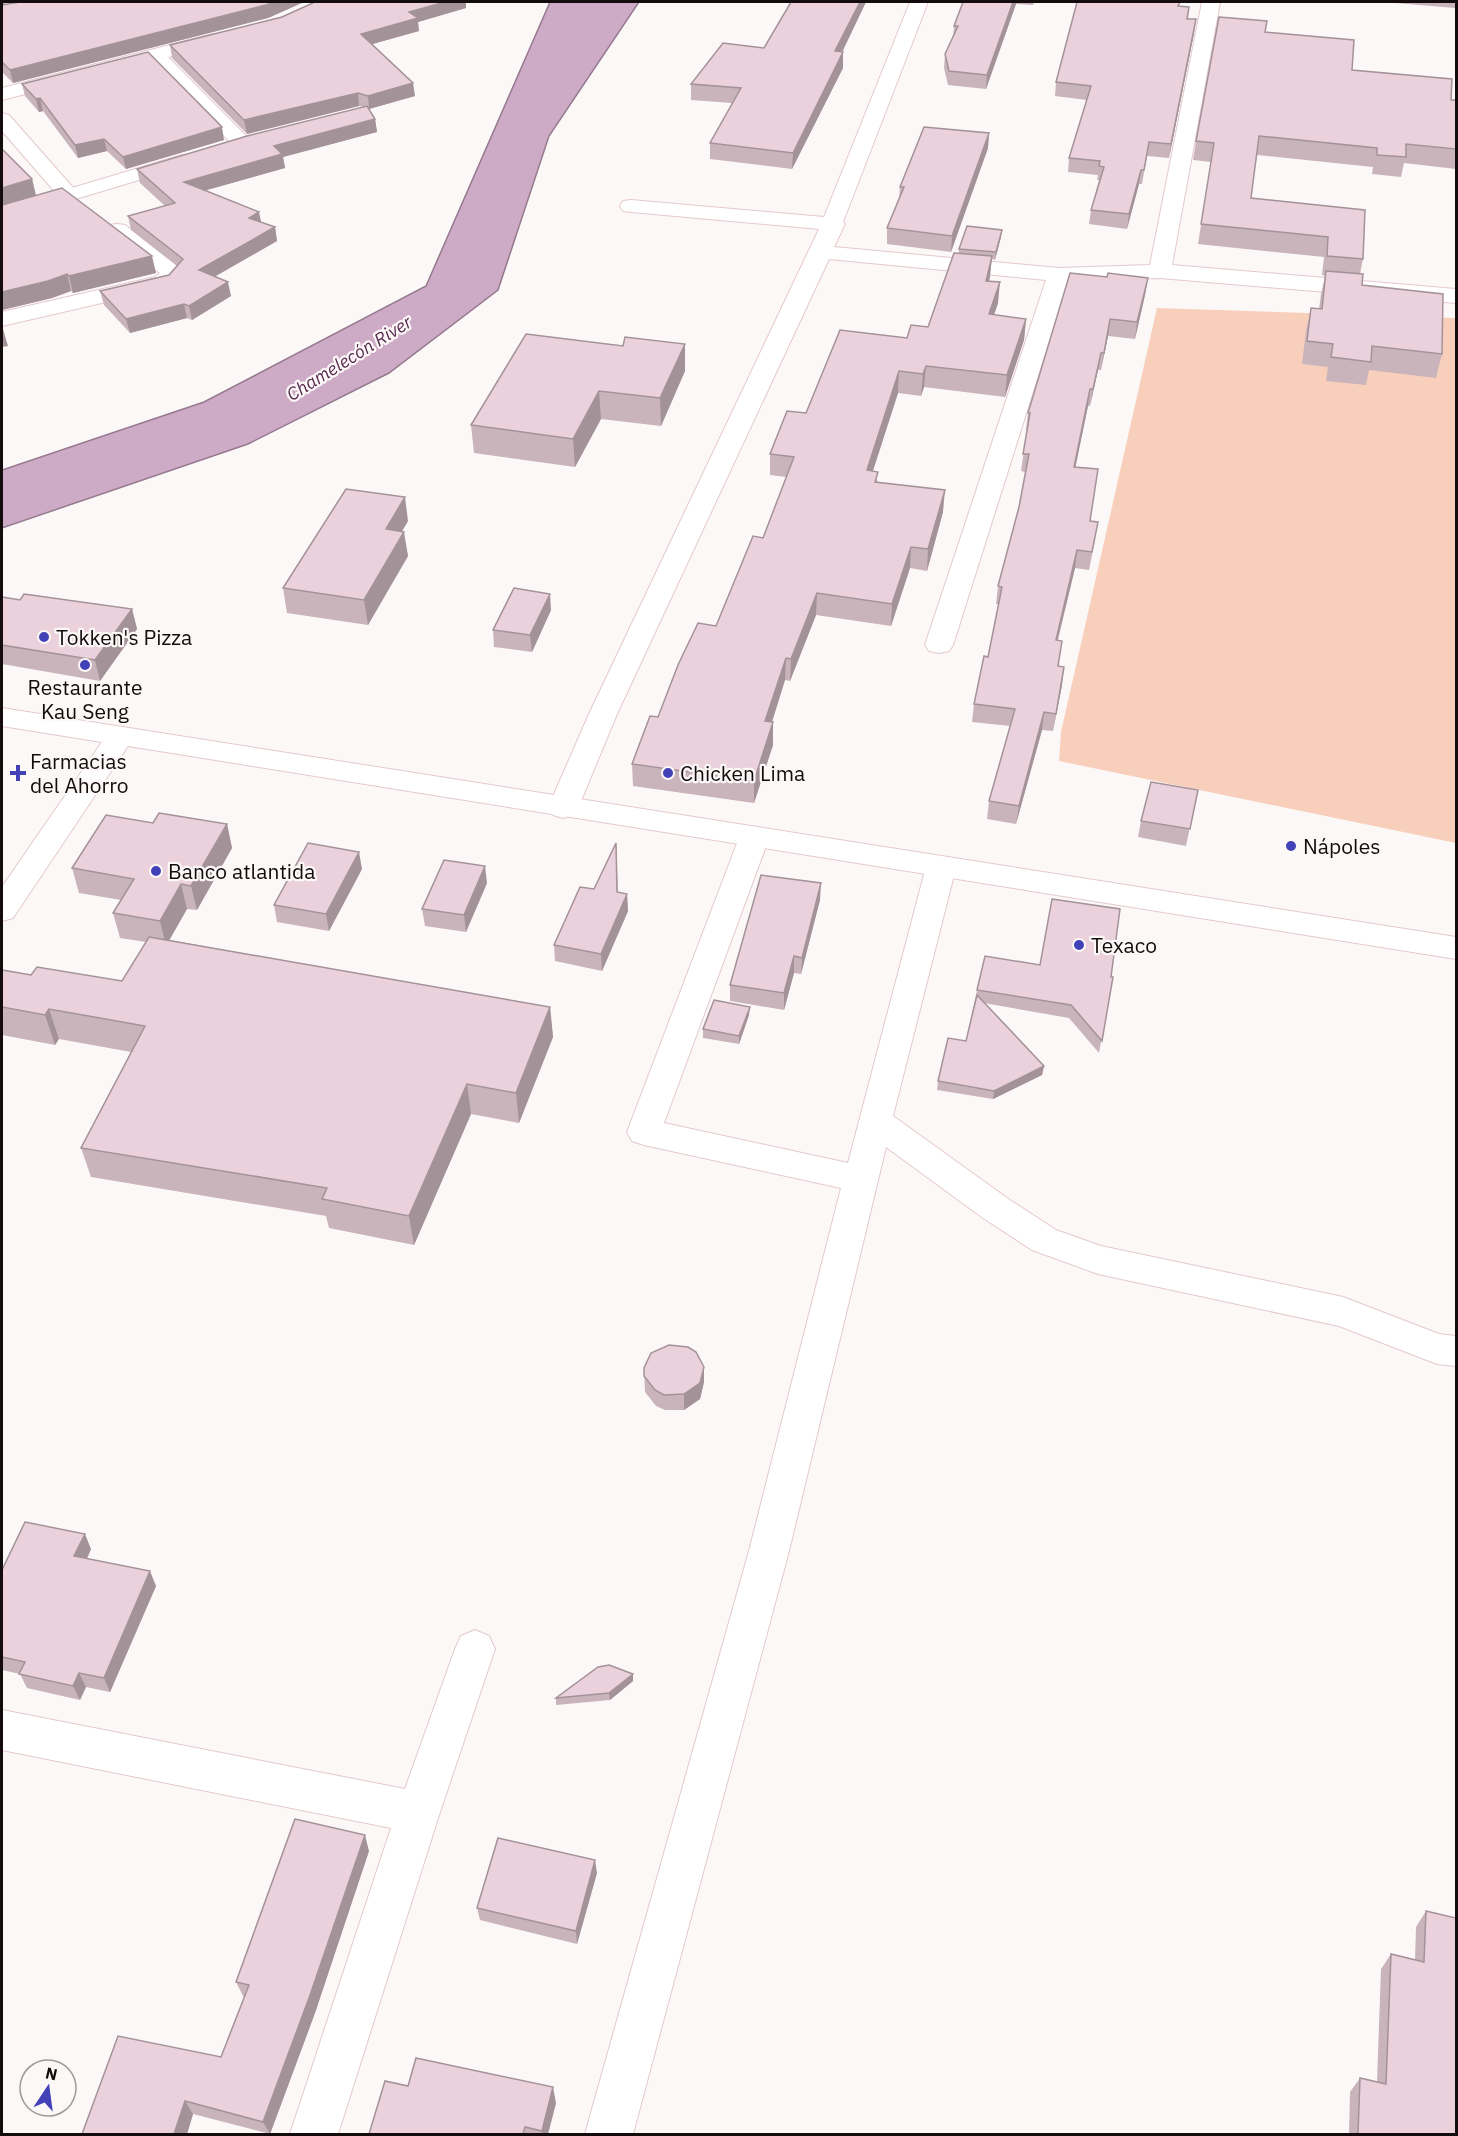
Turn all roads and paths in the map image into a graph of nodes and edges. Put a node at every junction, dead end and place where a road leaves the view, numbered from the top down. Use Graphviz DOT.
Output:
graph roads {
  1 [pos="920,2"];
  2 [pos="1211,2"];
  3 [pos="234,36"];
  4 [pos="154,54"];
  5 [pos="2,94"];
  6 [pos="2,119"];
  7 [pos="265,138"];
  8 [pos="242,143"];
  9 [pos="220,150"];
  10 [pos="197,156"];
  11 [pos="69,195"];
  12 [pos="631,206"];
  13 [pos="87,208"];
  14 [pos="2,215"];
  15 [pos="104,221"];
  16 [pos="834,224"];
  17 [pos="822,252"];
  18 [pos="1160,271"];
  19 [pos="1059,275"];
  20 [pos="1456,296"];
  21 [pos="2,319"];
  22 [pos="939,645"];
  23 [pos="2,717"];
  24 [pos="120,737"];
  25 [pos="563,808"];
  26 [pos="754,838"];
  27 [pos="941,867"];
  28 [pos="2,910"];
  29 [pos="1456,948"];
  30 [pos="875,1121"];
  31 [pos="861,1179"];
  32 [pos="1456,1351"];
  33 [pos="475,1649"];
  34 [pos="2,1730"];
  35 [pos="418,1812"];
  36 [pos="314,2134"];
  37 [pos="609,2134"];
  1 -- 16 [label="street"];
  2 -- 18 [label="street"];
  3 -- 4 [label="street"];
  4 -- 5 [label="street"];
  4 -- 8 [label="street"];
  6 -- 11 [label="street"];
  7 -- 8 [label="street"];
  8 -- 9 [label="street"];
  10 -- 11 [label="street"];
  11 -- 13 [label="street"];
  11 -- 14 [label="street"];
  12 -- 16 [label="street"];
  15 -- 21 [label="street"];
  16 -- 17 [label="street"];
  17 -- 19 [label="street"];
  17 -- 25 [label="street"];
  18 -- 19 [label="street"];
  18 -- 20 [label="street"];
  19 -- 22 [label="street"];
  23 -- 24 [label="street"];
  24 -- 25 [label="street"];
  24 -- 28 [label="street"];
  25 -- 26 [label="street"];
  26 -- 27 [label="street"];
  26 -- 31 [label="street"];
  27 -- 29 [label="street"];
  27 -- 30 [label="street"];
  30 -- 31 [label="street"];
  30 -- 32 [label="street"];
  31 -- 37 [label="street"];
  33 -- 35 [label="street"];
  34 -- 35 [label="street"];
  35 -- 36 [label="street"];
}
